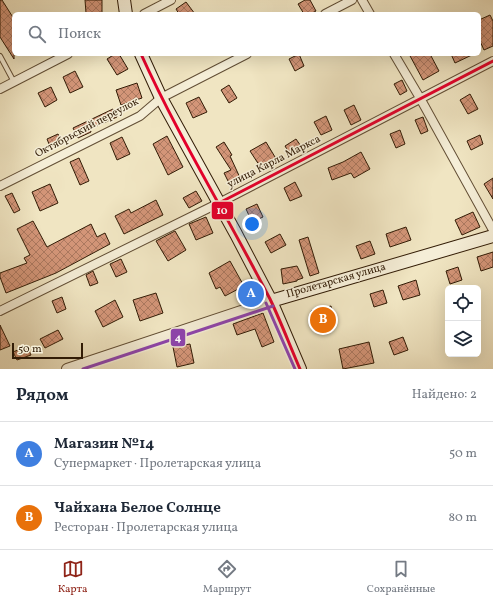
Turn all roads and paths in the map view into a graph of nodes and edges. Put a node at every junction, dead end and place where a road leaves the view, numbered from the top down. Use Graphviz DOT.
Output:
graph roads {
  1 [pos="124,0"];
  2 [pos="171,0"];
  3 [pos="352,0"];
  4 [pos="362,0"];
  5 [pos="126,12"];
  6 [pos="148,12"];
  7 [pos="329,12"];
  8 [pos="369,12"];
  9 [pos="0,56"];
  10 [pos="64,56"];
  11 [pos="142,56"];
  12 [pos="243,56"];
  13 [pos="395,56"];
  14 [pos="493,61"];
  15 [pos="14,82"];
  16 [pos="0,89"];
  17 [pos="161,98"];
  18 [pos="420,98"];
  19 [pos="0,186"];
  20 [pos="219,203"];
  21 [pos="493,230"];
  22 [pos="493,236"];
  23 [pos="271,301"];
  24 [pos="0,311"];
  25 [pos="67,369"];
  26 [pos="300,369"];
  1 -- 5 [label="main road"];
  2 -- 6 [label="street"];
  3 -- 7 [label="street"];
  4 -- 8 [label="street"];
  9 -- 15 [label="lane"];
  10 -- 15 [label="street"];
  11 -- 17 [label="main road"];
  12 -- 17 [label="street, Октябрьский переулок"];
  13 -- 18 [label="street"];
  14 -- 18 [label="street, улица Карла Маркса"];
  15 -- 16 [label="street"];
  17 -- 19 [label="street, Октябрьский переулок"];
  17 -- 20 [label="main road"];
  18 -- 20 [label="street, улица Карла Маркса"];
  18 -- 21 [label="street"];
  20 -- 23 [label="main road"];
  20 -- 24 [label="street, улица Карла Маркса"];
  22 -- 23 [label="main road, Пролетарская улица"];
  23 -- 25 [label="street, Пролетарская улица"];
  23 -- 26 [label="main road"];
}
